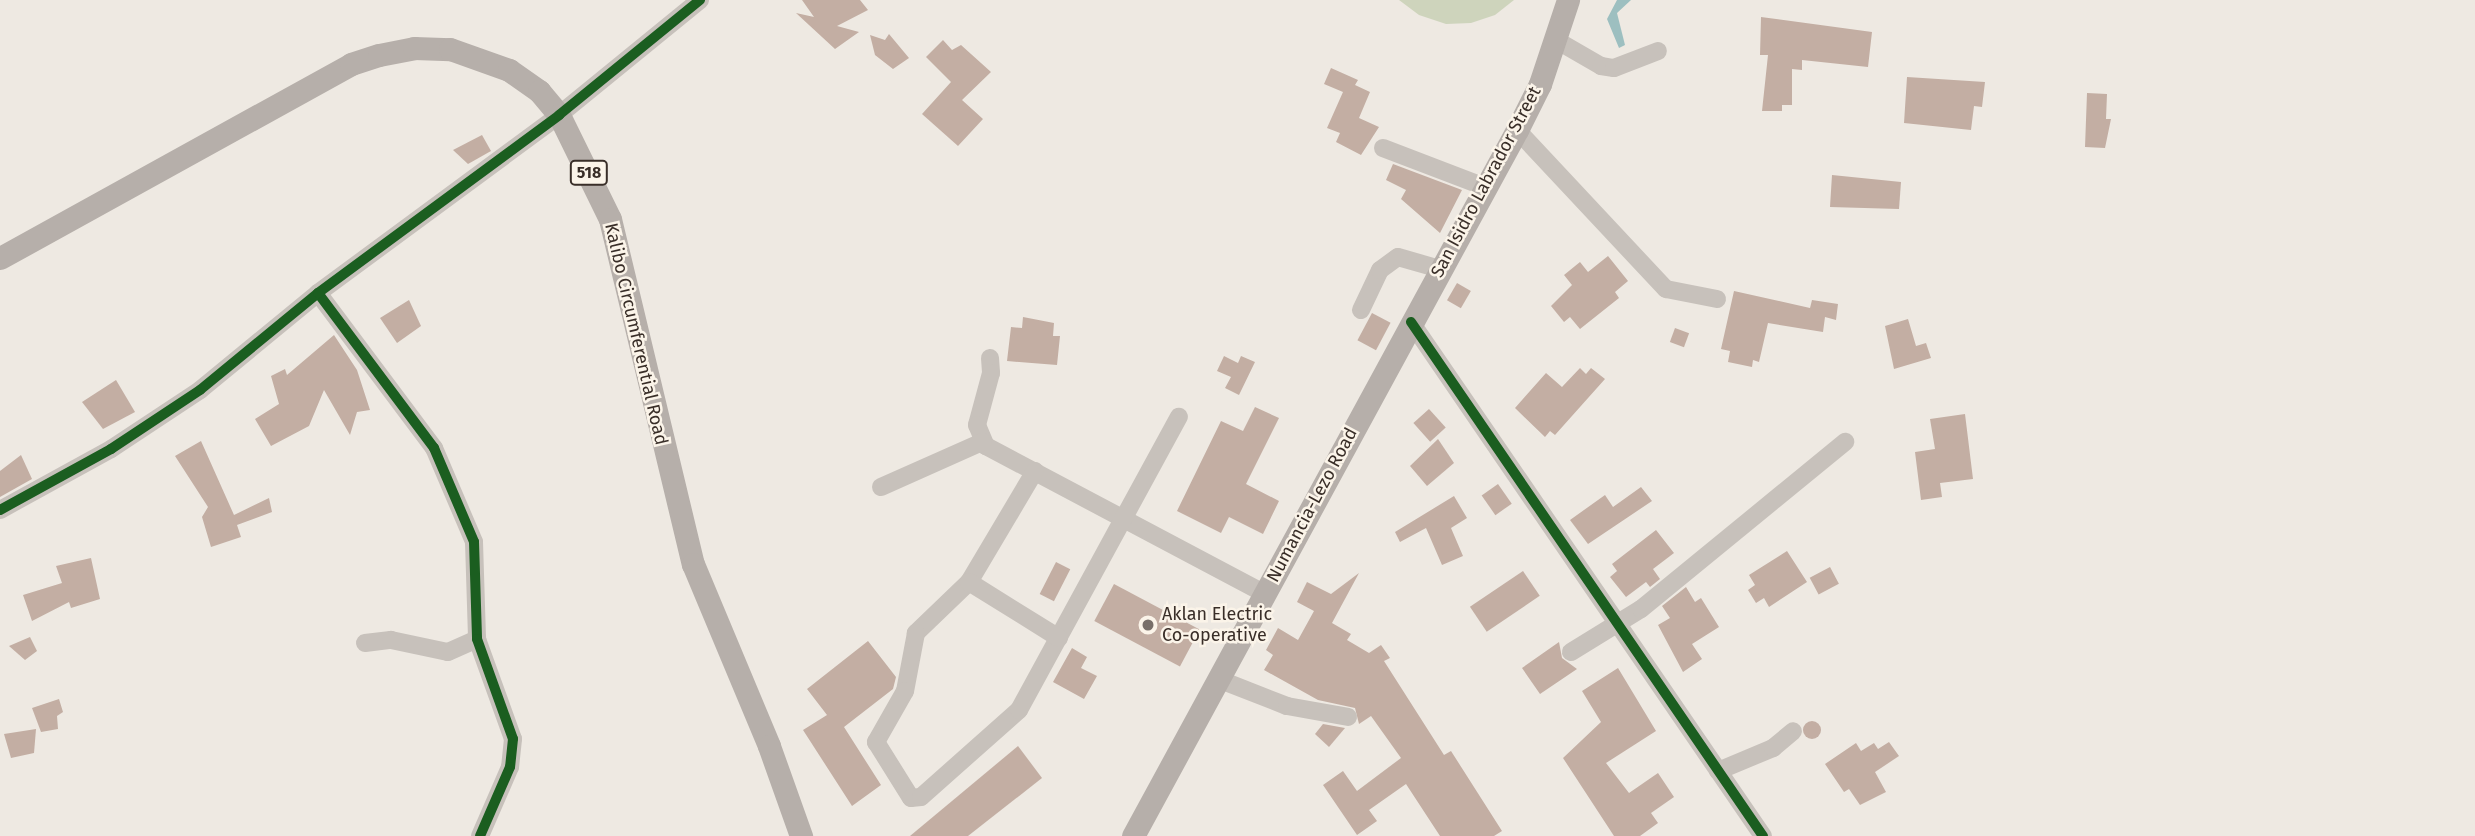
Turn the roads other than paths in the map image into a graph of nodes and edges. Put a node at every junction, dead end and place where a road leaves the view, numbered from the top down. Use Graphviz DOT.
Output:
graph roads {
  1 [pos="700,0"];
  2 [pos="1568,0"];
  3 [pos="1556,40"];
  4 [pos="1658,51"];
  5 [pos="559,115"];
  6 [pos="1517,130"];
  7 [pos="1383,148"];
  8 [pos="1485,187"];
  9 [pos="0,258"];
  10 [pos="1440,269"];
  11 [pos="318,293"];
  12 [pos="1717,299"];
  13 [pos="1361,310"];
  14 [pos="1411,321"];
  15 [pos="990,358"];
  16 [pos="1179,417"];
  17 [pos="982,442"];
  18 [pos="1845,442"];
  19 [pos="1035,471"];
  20 [pos="881,487"];
  21 [pos="0,510"];
  22 [pos="1125,519"];
  23 [pos="969,582"];
  24 [pos="1264,593"];
  25 [pos="1618,625"];
  26 [pos="1059,638"];
  27 [pos="477,639"];
  28 [pos="365,643"];
  29 [pos="1570,652"];
  30 [pos="1218,679"];
  31 [pos="1348,717"];
  32 [pos="1793,731"];
  33 [pos="1718,771"];
  34 [pos="480,836"];
  35 [pos="801,836"];
  36 [pos="1133,836"];
  37 [pos="1763,836"];
  1 -- 5 [label="street"];
  2 -- 3 [label="main road, San Isidro Labrador Street"];
  3 -- 4 [label="street"];
  3 -- 6 [label="main road, San Isidro Labrador Street"];
  5 -- 9 [label="main road, Kalibo Circumferential Road / 518"];
  5 -- 11 [label="street"];
  5 -- 35 [label="main road, Kalibo Circumferential Road / 518"];
  6 -- 8 [label="main road, San Isidro Labrador Street"];
  6 -- 12 [label="street"];
  7 -- 8 [label="street"];
  8 -- 10 [label="main road, San Isidro Labrador Street"];
  10 -- 13 [label="street"];
  10 -- 14 [label="main road, San Isidro Labrador Street"];
  11 -- 21 [label="street"];
  11 -- 27 [label="street"];
  14 -- 24 [label="main road, Numancia-Lezo Road"];
  14 -- 25 [label="street"];
  15 -- 17 [label="street"];
  16 -- 22 [label="street"];
  17 -- 19 [label="street"];
  17 -- 20 [label="street"];
  18 -- 25 [label="street"];
  19 -- 22 [label="street"];
  19 -- 23 [label="street"];
  22 -- 24 [label="street"];
  22 -- 26 [label="street"];
  23 -- 26 [label="street"];
  23 -- 26 [label="street"];
  24 -- 30 [label="main road, Numancia-Lezo Road"];
  25 -- 29 [label="street"];
  25 -- 33 [label="street"];
  27 -- 28 [label="street"];
  27 -- 34 [label="street"];
  30 -- 31 [label="street"];
  30 -- 36 [label="main road, Numancia-Lezo Road"];
  32 -- 33 [label="street"];
  33 -- 37 [label="street"];
}
